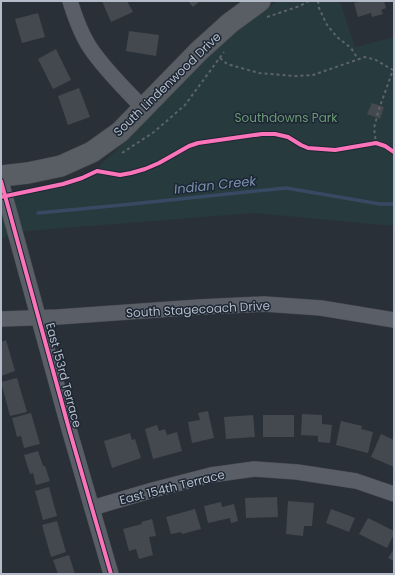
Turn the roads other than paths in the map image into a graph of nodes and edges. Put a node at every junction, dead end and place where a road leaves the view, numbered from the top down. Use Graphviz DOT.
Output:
graph roads {
  1 [pos="70,1"];
  2 [pos="263,9"];
  3 [pos="144,108"];
  4 [pos="1,176"];
  5 [pos="1,181"];
  6 [pos="38,318"];
  7 [pos="1,320"];
  8 [pos="394,320"];
  9 [pos="394,494"];
  10 [pos="92,508"];
  11 [pos="111,574"];
  1 -- 3 [label="street"];
  2 -- 3 [label="street, South Lindenwood Drive"];
  3 -- 4 [label="street, South Lindenwood Drive"];
  5 -- 6 [label="street, East 153rd Terrace"];
  6 -- 7 [label="street, South Stagecoach Drive"];
  6 -- 8 [label="street, South Stagecoach Drive"];
  6 -- 10 [label="street, East 153rd Terrace"];
  9 -- 10 [label="street, East 154th Terrace"];
  10 -- 11 [label="street, East 153rd Terrace"];
}
